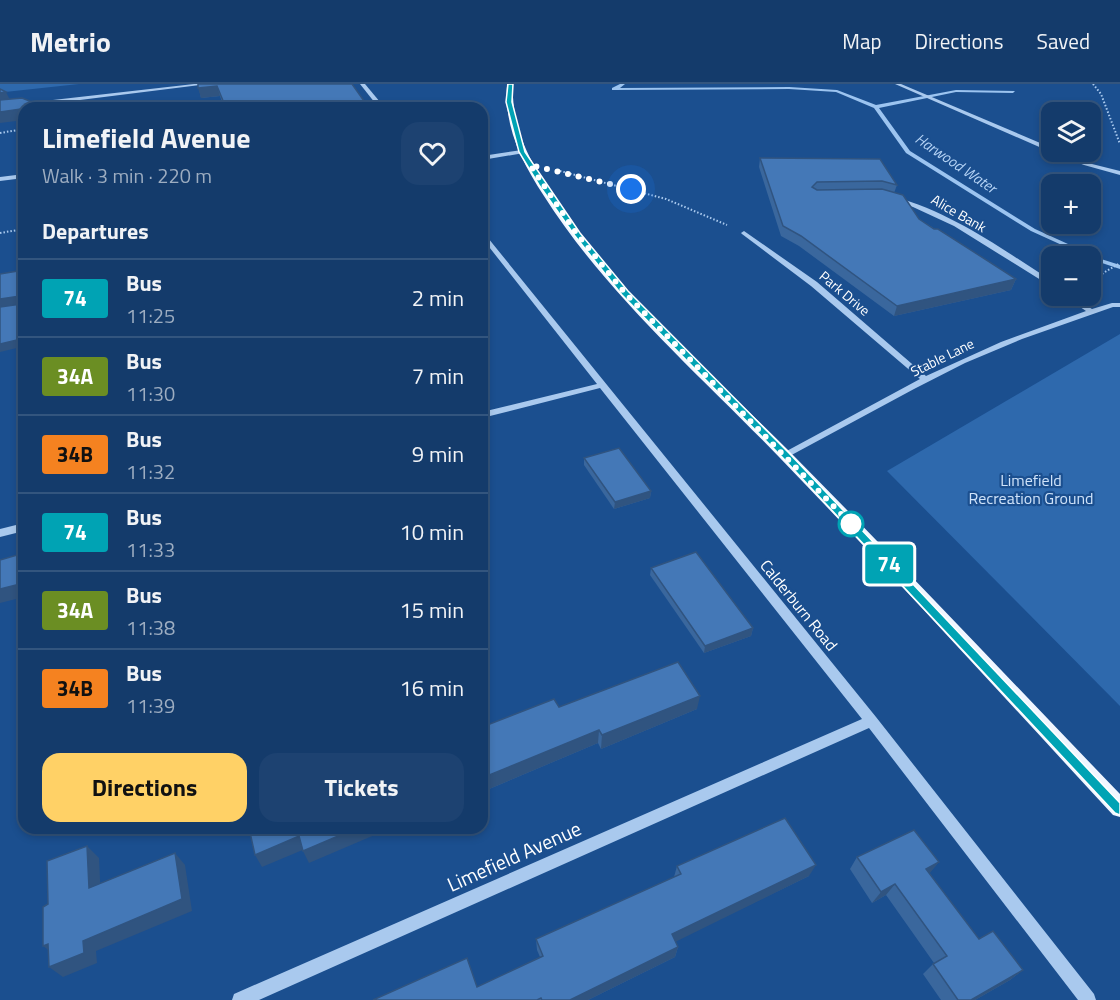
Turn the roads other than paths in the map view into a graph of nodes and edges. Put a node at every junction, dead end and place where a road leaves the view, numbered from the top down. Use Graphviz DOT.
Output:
graph roads {
  1 [pos="206,84"];
  2 [pos="362,84"];
  3 [pos="510,84"];
  4 [pos="897,84"];
  5 [pos="52,102"];
  6 [pos="377,102"];
  7 [pos="18,106"];
  8 [pos="0,108"];
  9 [pos="1041,145"];
  10 [pos="522,152"];
  11 [pos="488,157"];
  12 [pos="1081,162"];
  13 [pos="1120,173"];
  14 [pos="18,177"];
  15 [pos="0,179"];
  16 [pos="889,198"];
  17 [pos="744,233"];
  18 [pos="488,242"];
  19 [pos="1041,278"];
  20 [pos="1120,305"];
  21 [pos="1083,306"];
  22 [pos="1092,312"];
  23 [pos="926,379"];
  24 [pos="602,385"];
  25 [pos="488,414"];
  26 [pos="786,455"];
  27 [pos="18,528"];
  28 [pos="0,533"];
  29 [pos="871,721"];
  30 [pos="1120,808"];
  31 [pos="240,1000"];
  32 [pos="1088,1000"];
  1 -- 5 [label="street"];
  2 -- 6 [label="street"];
  3 -- 10 [label="main road"];
  4 -- 9 [label="street"];
  7 -- 8 [label="street"];
  10 -- 11 [label="street"];
  10 -- 26 [label="main road"];
  12 -- 13 [label="street"];
  14 -- 15 [label="street"];
  16 -- 19 [label="street, Alice Bank"];
  17 -- 23 [label="street, Park Drive"];
  18 -- 24 [label="street, Calderburn Road"];
  20 -- 22 [label="street, Stable Lane"];
  21 -- 22 [label="street"];
  22 -- 23 [label="street, Stable Lane"];
  23 -- 26 [label="street, Stable Lane"];
  24 -- 25 [label="street"];
  24 -- 29 [label="street, Calderburn Road"];
  26 -- 30 [label="main road"];
  27 -- 28 [label="street"];
  29 -- 31 [label="street, Limefield Avenue"];
  29 -- 32 [label="street, Calderburn Road"];
}
